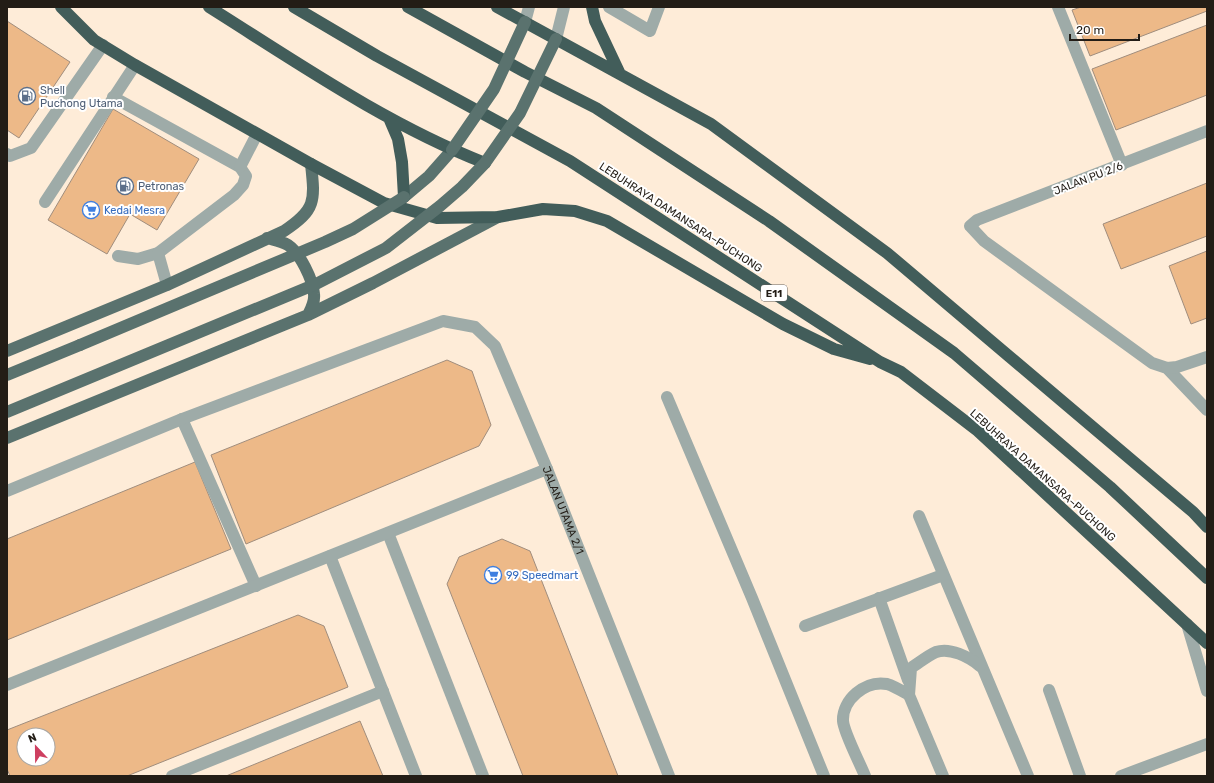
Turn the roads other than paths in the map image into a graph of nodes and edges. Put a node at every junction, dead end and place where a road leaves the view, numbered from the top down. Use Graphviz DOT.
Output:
graph roads {
  1 [pos="61,7"];
  2 [pos="209,7"];
  3 [pos="294,7"];
  4 [pos="408,7"];
  5 [pos="498,7"];
  6 [pos="529,7"];
  7 [pos="564,7"];
  8 [pos="592,7"];
  9 [pos="610,7"];
  10 [pos="658,7"];
  11 [pos="1058,7"];
  12 [pos="525,22"];
  13 [pos="556,39"];
  14 [pos="103,45"];
  15 [pos="134,65"];
  16 [pos="620,74"];
  17 [pos="113,97"];
  18 [pos="389,118"];
  19 [pos="1207,131"];
  20 [pos="258,134"];
  21 [pos="452,150"];
  22 [pos="7,154"];
  23 [pos="485,163"];
  24 [pos="311,164"];
  25 [pos="1122,165"];
  26 [pos="240,167"];
  27 [pos="404,197"];
  28 [pos="45,202"];
  29 [pos="498,217"];
  30 [pos="267,238"];
  31 [pos="158,253"];
  32 [pos="118,256"];
  33 [pos="167,285"];
  34 [pos="308,315"];
  35 [pos="7,351"];
  36 [pos="1207,357"];
  37 [pos="880,362"];
  38 [pos="1167,368"];
  39 [pos="7,375"];
  40 [pos="667,397"];
  41 [pos="1207,410"];
  42 [pos="7,412"];
  43 [pos="182,419"];
  44 [pos="7,438"];
  45 [pos="547,469"];
  46 [pos="7,491"];
  47 [pos="919,516"];
  48 [pos="1207,527"];
  49 [pos="388,533"];
  50 [pos="330,556"];
  51 [pos="943,575"];
  52 [pos="1207,578"];
  53 [pos="256,586"];
  54 [pos="879,598"];
  55 [pos="1187,624"];
  56 [pos="805,626"];
  57 [pos="1207,643"];
  58 [pos="981,666"];
  59 [pos="909,682"];
  60 [pos="7,686"];
  61 [pos="1049,690"];
  62 [pos="383,691"];
  63 [pos="1207,691"];
  64 [pos="909,695"];
  65 [pos="1207,744"];
  66 [pos="172,776"];
  67 [pos="416,776"];
  68 [pos="483,776"];
  69 [pos="669,776"];
  70 [pos="824,776"];
  71 [pos="865,776"];
  72 [pos="943,776"];
  73 [pos="1028,776"];
  74 [pos="1080,776"];
  75 [pos="1121,776"];
  1 -- 14 [label="highway"];
  2 -- 18 [label="highway"];
  3 -- 37 [label="highway, LEBUHRAYA DAMANSARA–PUCHONG / E11"];
  4 -- 52 [label="highway"];
  5 -- 12 [label="highway"];
  6 -- 12 [label="street"];
  7 -- 13 [label="street"];
  8 -- 16 [label="highway"];
  9 -- 10 [label="street"];
  11 -- 25 [label="street"];
  12 -- 13 [label="highway"];
  12 -- 21 [label="main road, bridge"];
  13 -- 16 [label="highway"];
  13 -- 23 [label="main road, bridge"];
  14 -- 15 [label="highway"];
  14 -- 22 [label="street"];
  15 -- 17 [label="street"];
  15 -- 20 [label="highway"];
  16 -- 48 [label="highway"];
  17 -- 26 [label="street"];
  17 -- 28 [label="street"];
  18 -- 21 [label="highway"];
  18 -- 27 [label="highway"];
  19 -- 25 [label="street, JALAN PU 2/6"];
  20 -- 24 [label="highway"];
  20 -- 26 [label="street"];
  21 -- 23 [label="highway"];
  21 -- 27 [label="main road"];
  23 -- 42 [label="main road, bridge"];
  24 -- 29 [label="highway"];
  24 -- 30 [label="main road"];
  25 -- 38 [label="street, JALAN PU 2/6"];
  26 -- 31 [label="street"];
  27 -- 39 [label="main road, bridge"];
  29 -- 34 [label="main road"];
  29 -- 37 [label="highway"];
  30 -- 33 [label="main road"];
  30 -- 34 [label="main road"];
  31 -- 32 [label="street"];
  31 -- 33 [label="street"];
  33 -- 35 [label="main road"];
  34 -- 44 [label="main road"];
  36 -- 38 [label="street"];
  37 -- 55 [label="highway, LEBUHRAYA DAMANSARA–PUCHONG / E11"];
  38 -- 41 [label="street"];
  40 -- 70 [label="street"];
  43 -- 45 [label="street, JALAN UTAMA 2/1"];
  43 -- 46 [label="street"];
  43 -- 53 [label="street"];
  45 -- 49 [label="street"];
  45 -- 69 [label="street, JALAN UTAMA 2/1"];
  47 -- 51 [label="street"];
  49 -- 50 [label="street"];
  49 -- 68 [label="street"];
  50 -- 53 [label="street"];
  50 -- 62 [label="street"];
  51 -- 54 [label="street"];
  51 -- 58 [label="street"];
  53 -- 60 [label="street"];
  54 -- 56 [label="street"];
  54 -- 59 [label="street"];
  55 -- 57 [label="highway, LEBUHRAYA DAMANSARA–PUCHONG / E11"];
  55 -- 63 [label="street"];
  58 -- 59 [label="street"];
  58 -- 73 [label="street"];
  59 -- 64 [label="street"];
  61 -- 74 [label="street"];
  62 -- 66 [label="street"];
  62 -- 67 [label="street"];
  64 -- 71 [label="street"];
  64 -- 72 [label="street"];
  65 -- 75 [label="street"];
}
